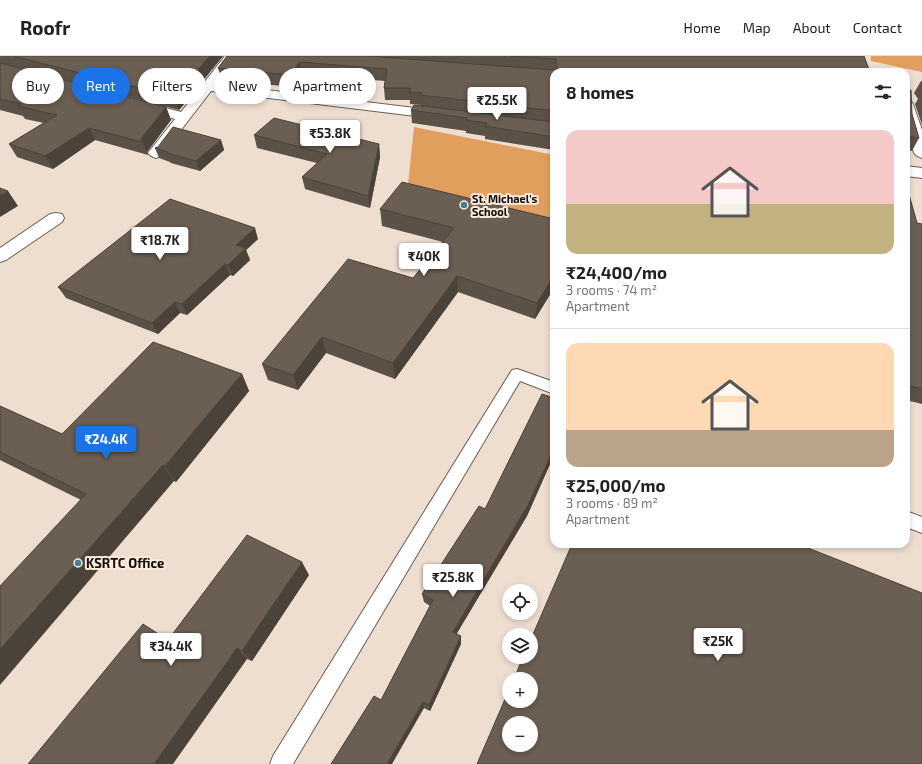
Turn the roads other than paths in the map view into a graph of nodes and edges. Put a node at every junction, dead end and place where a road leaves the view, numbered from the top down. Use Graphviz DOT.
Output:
graph roads {
  1 [pos="232,56"];
  2 [pos="209,86"];
  3 [pos="130,102"];
  4 [pos="454,116"];
  5 [pos="910,116"];
  6 [pos="184,117"];
  7 [pos="156,153"];
  8 [pos="922,153"];
  9 [pos="910,172"];
  10 [pos="922,173"];
  11 [pos="56,218"];
  12 [pos="0,256"];
  13 [pos="550,386"];
  14 [pos="910,520"];
  15 [pos="922,525"];
  16 [pos="281,764"];
  1 -- 2 [label="street"];
  2 -- 4 [label="street"];
  2 -- 6 [label="street"];
  3 -- 6 [label="street"];
  5 -- 8 [label="street"];
  6 -- 7 [label="street"];
  9 -- 10 [label="street"];
  11 -- 12 [label="street"];
  13 -- 16 [label="lane"];
  14 -- 15 [label="lane"];
}
